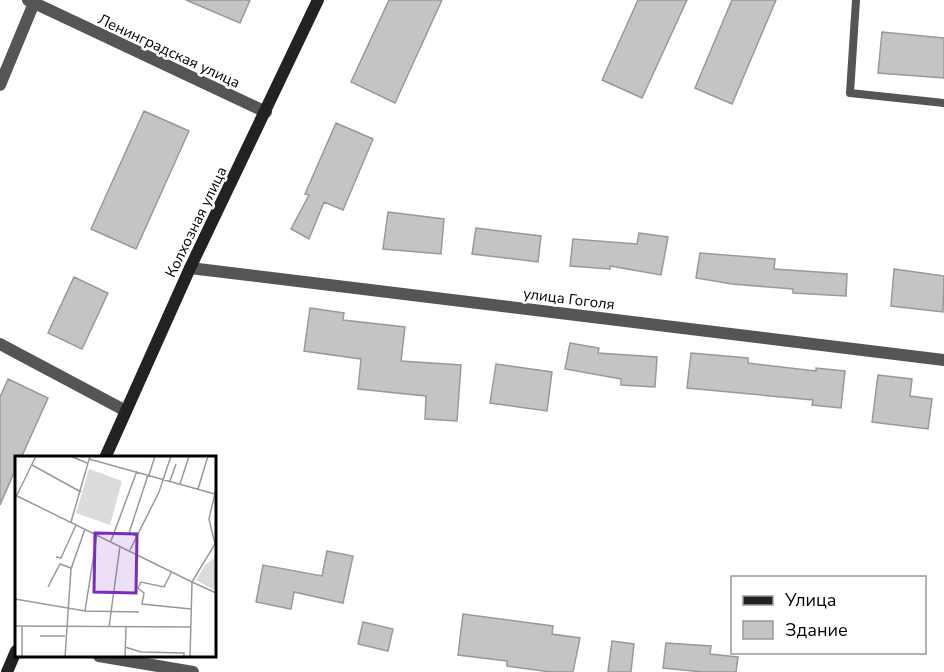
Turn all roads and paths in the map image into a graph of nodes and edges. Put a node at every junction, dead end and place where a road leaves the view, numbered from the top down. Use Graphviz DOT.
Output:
graph roads {
  1 [pos="318,0"];
  2 [pos="856,0"];
  3 [pos="31,2"];
  4 [pos="0,85"];
  5 [pos="944,103"];
  6 [pos="266,112"];
  7 [pos="190,268"];
  8 [pos="0,344"];
  9 [pos="944,360"];
  10 [pos="126,411"];
  11 [pos="106,456"];
  12 [pos="15,653"];
  13 [pos="105,657"];
  14 [pos="7,672"];
  15 [pos="193,672"];
  1 -- 6 [label="main road, Колхозная улица"];
  2 -- 5 [label="lane"];
  3 -- 4 [label="street"];
  3 -- 6 [label="street, Ленинградская улица"];
  6 -- 7 [label="main road, Колхозная улица"];
  7 -- 9 [label="street, улица Гоголя"];
  7 -- 10 [label="main road, Колхозная улица"];
  8 -- 10 [label="street"];
  10 -- 11 [label="main road, Колхозная улица"];
  12 -- 14 [label="main road"];
  13 -- 15 [label="street"];
}
